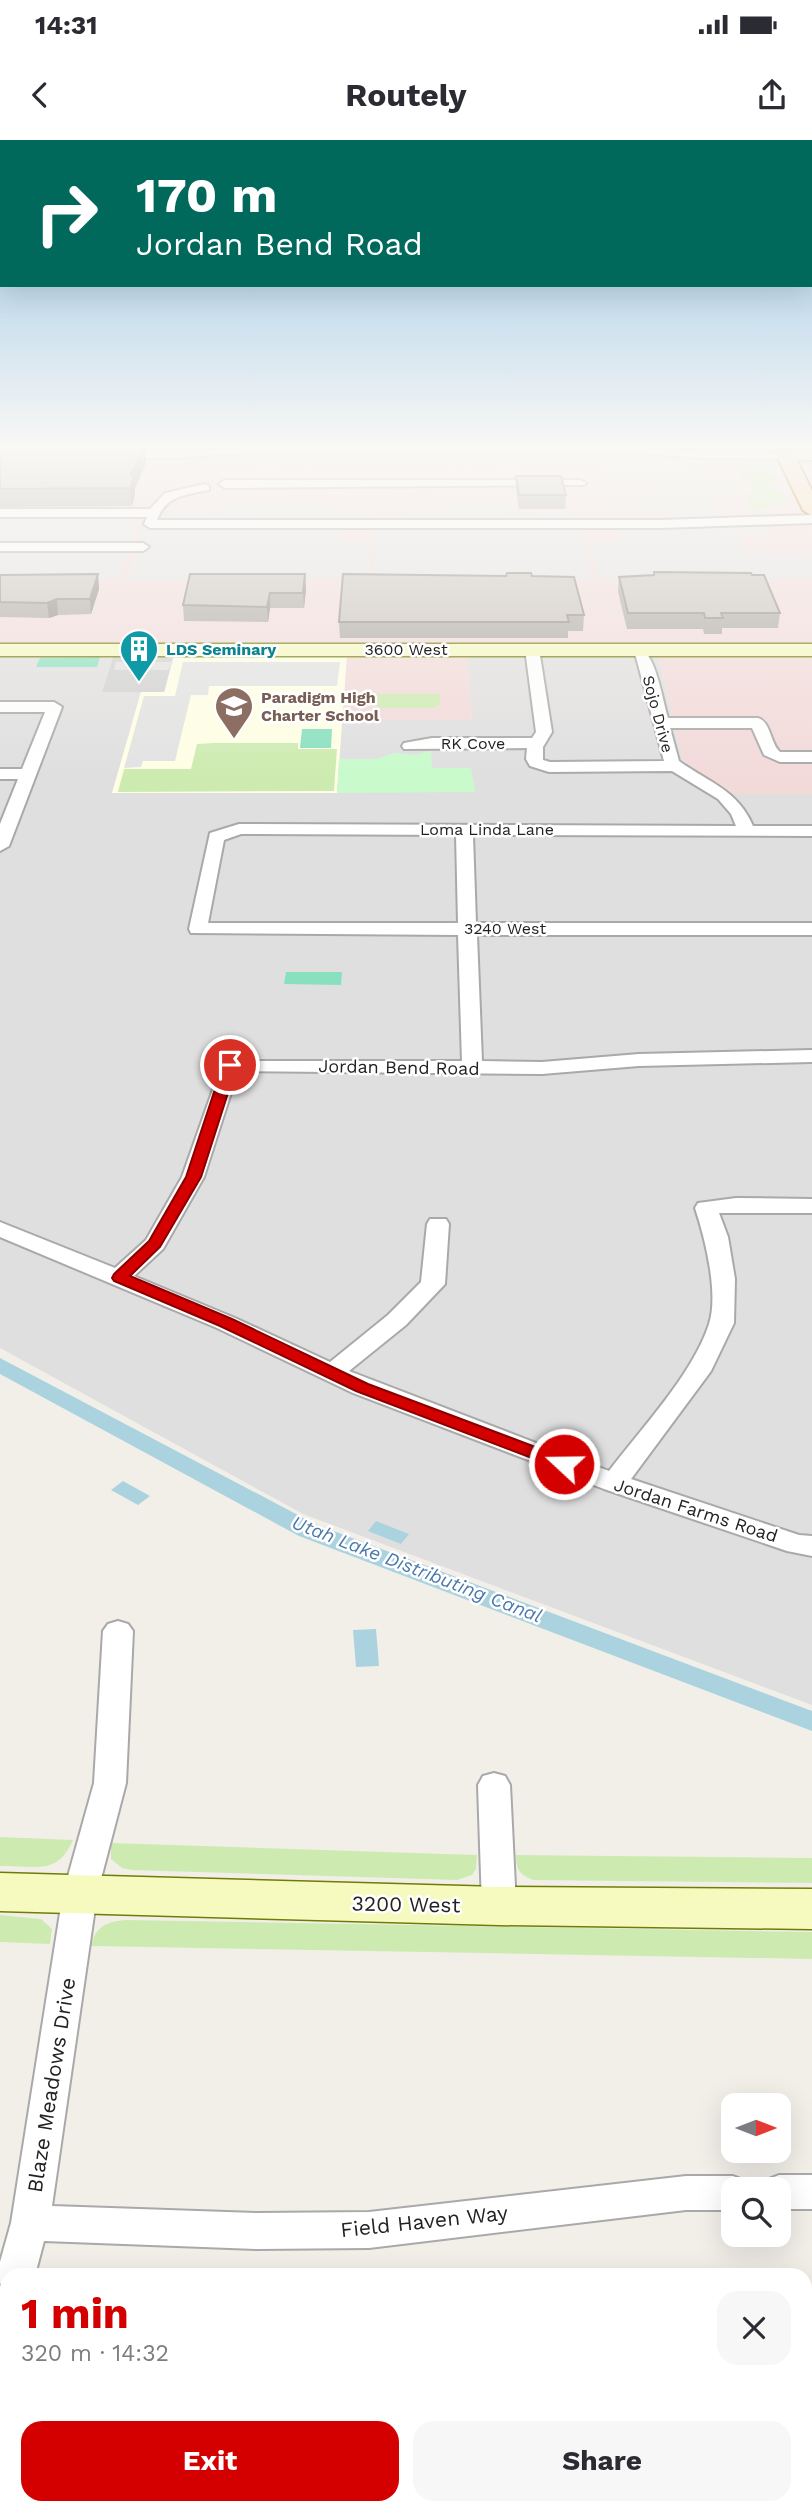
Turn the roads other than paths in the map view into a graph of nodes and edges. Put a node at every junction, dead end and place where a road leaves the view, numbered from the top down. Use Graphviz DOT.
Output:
graph roads {
  1 [pos="532,649"];
  2 [pos="636,649"];
  3 [pos="0,650"];
  4 [pos="812,650"];
  5 [pos="0,707"];
  6 [pos="661,723"];
  7 [pos="536,743"];
  8 [pos="410,746"];
  9 [pos="812,757"];
  10 [pos="676,766"];
  11 [pos="0,774"];
  12 [pos="27,774"];
  13 [pos="745,828"];
  14 [pos="464,829"];
  15 [pos="812,831"];
  16 [pos="0,846"];
  17 [pos="468,928"];
  18 [pos="198,929"];
  19 [pos="812,929"];
  20 [pos="812,1056"];
  21 [pos="472,1068"];
  22 [pos="812,1206"];
  23 [pos="438,1224"];
  24 [pos="0,1229"];
  25 [pos="119,1278"];
  26 [pos="333,1372"];
  27 [pos="614,1483"];
  28 [pos="812,1546"];
  29 [pos="118,1631"];
  30 [pos="494,1785"];
  31 [pos="0,1892"];
  32 [pos="80,1894"];
  33 [pos="499,1906"];
  34 [pos="812,1909"];
  35 [pos="791,2192"];
  36 [pos="812,2192"];
  37 [pos="721,2193"];
  38 [pos="30,2223"];
  39 [pos="18,2268"];
  1 -- 2 [label="main road, 3600 West"];
  1 -- 3 [label="main road, 3600 West"];
  1 -- 7 [label="street"];
  2 -- 4 [label="main road, 3600 West"];
  2 -- 6 [label="street, Sojo Drive"];
  5 -- 12 [label="street"];
  6 -- 9 [label="street"];
  6 -- 10 [label="street, Sojo Drive"];
  7 -- 8 [label="street, RK Cove"];
  7 -- 10 [label="street"];
  10 -- 13 [label="street, Sojo Drive"];
  11 -- 12 [label="street"];
  12 -- 16 [label="street"];
  13 -- 14 [label="street, Loma Linda Lane"];
  13 -- 15 [label="street, Loma Linda Lane"];
  14 -- 17 [label="street"];
  14 -- 18 [label="street, Loma Linda Lane"];
  17 -- 18 [label="street, 3240 West"];
  17 -- 19 [label="street, 3240 West"];
  17 -- 21 [label="street"];
  20 -- 21 [label="street, Jordan Bend Road"];
  21 -- 25 [label="street, Jordan Bend Road"];
  22 -- 27 [label="street"];
  23 -- 26 [label="street"];
  24 -- 25 [label="street, Jordan Farms Road"];
  25 -- 26 [label="street, Jordan Farms Road"];
  26 -- 27 [label="street, Jordan Farms Road"];
  27 -- 28 [label="street, Jordan Farms Road"];
  29 -- 32 [label="street, Blaze Meadows Drive"];
  30 -- 33 [label="street"];
  31 -- 32 [label="main road, 3200 West"];
  32 -- 33 [label="main road, 3200 West"];
  32 -- 38 [label="street, Blaze Meadows Drive"];
  33 -- 34 [label="main road, 3200 West"];
  35 -- 36 [label="street"];
  37 -- 38 [label="street, Field Haven Way"];
  38 -- 39 [label="street, Blaze Meadows Drive"];
}
